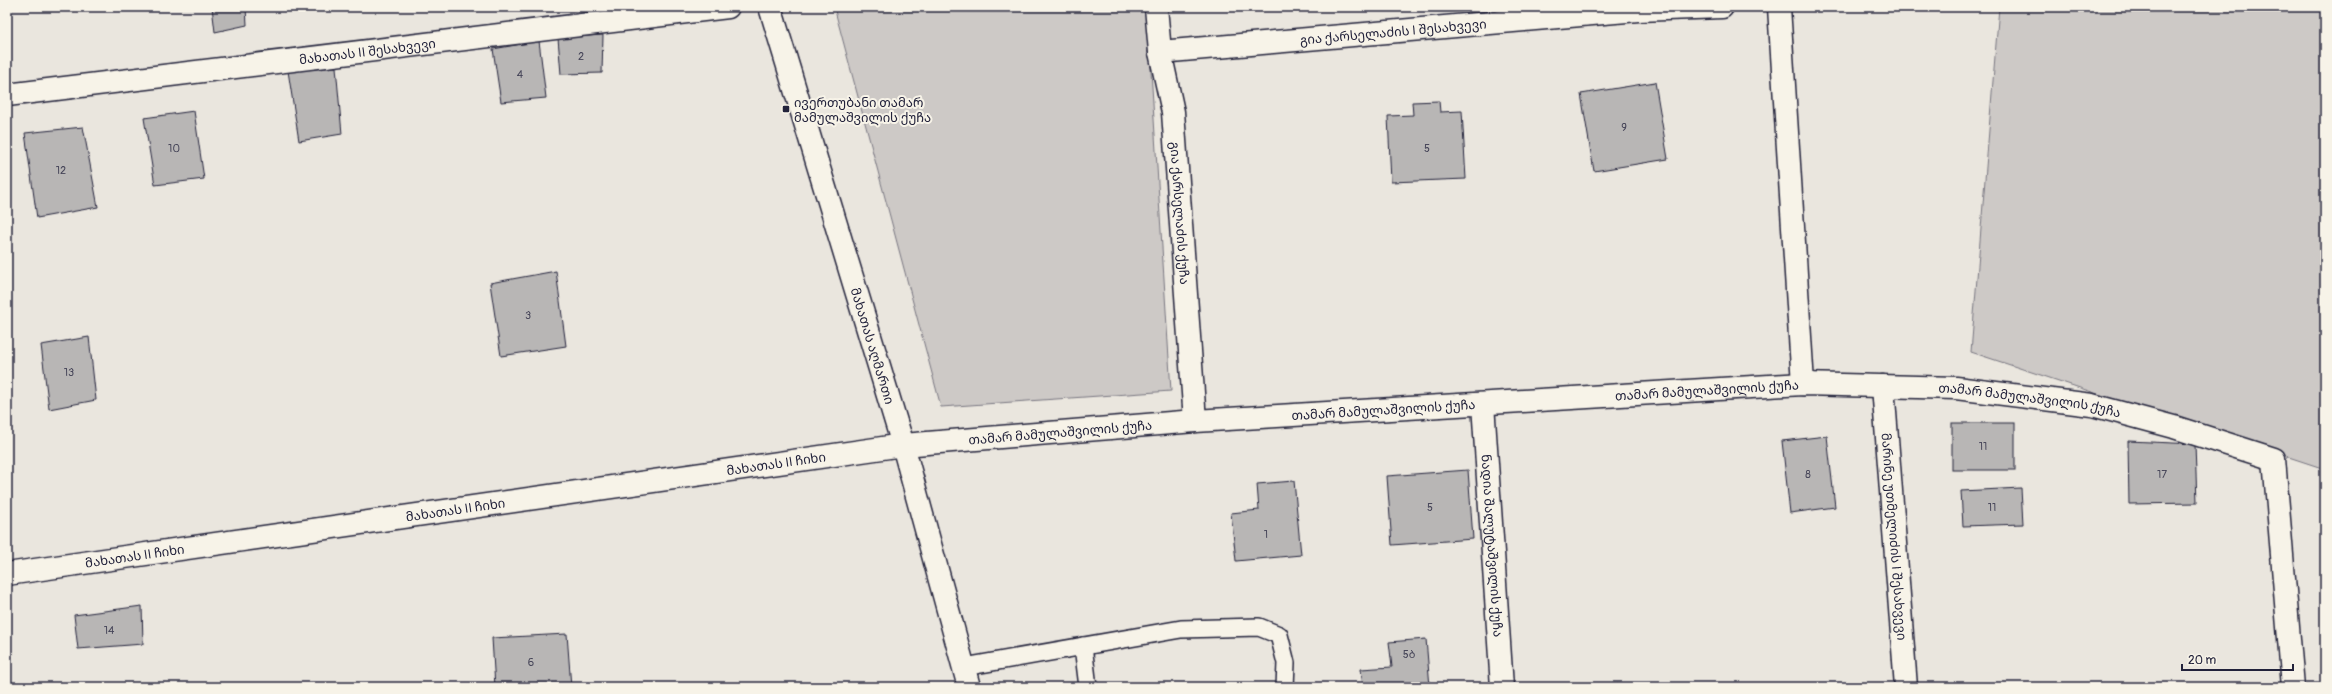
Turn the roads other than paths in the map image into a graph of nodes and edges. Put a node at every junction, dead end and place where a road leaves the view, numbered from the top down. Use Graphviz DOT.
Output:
graph roads {
  1 [pos="728,7"];
  2 [pos="770,7"];
  3 [pos="1156,7"];
  4 [pos="1722,7"];
  5 [pos="1779,7"];
  6 [pos="1160,52"];
  7 [pos="7,95"];
  8 [pos="1803,384"];
  9 [pos="1883,386"];
  10 [pos="1483,404"];
  11 [pos="1195,421"];
  12 [pos="903,445"];
  13 [pos="7,574"];
  14 [pos="1083,646"];
  15 [pos="967,677"];
  16 [pos="1088,687"];
  17 [pos="1285,687"];
  18 [pos="1502,687"];
  19 [pos="1906,687"];
  20 [pos="2293,687"];
  1 -- 7 [label="street, მახათას II შესახვევი"];
  2 -- 12 [label="street, მახათას აღმართი"];
  3 -- 6 [label="street, გია ქარსელაძის ქუჩა"];
  4 -- 6 [label="street, გია ქარსელაძის I შესახვევი"];
  5 -- 8 [label="street"];
  6 -- 11 [label="street, გია ქარსელაძის ქუჩა"];
  8 -- 9 [label="street, თამარ მამულაშვილის ქუჩა"];
  8 -- 10 [label="street, თამარ მამულაშვილის ქუჩა"];
  9 -- 19 [label="street, მარინე უთმელიძის I შესახვევი"];
  9 -- 20 [label="street, თამარ მამულაშვილის ქუჩა"];
  10 -- 11 [label="street, თამარ მამულაშვილის ქუჩა"];
  10 -- 18 [label="street, ნადია შალუტაშვილის ქუჩა"];
  11 -- 12 [label="street, თამარ მამულაშვილის ქუჩა"];
  12 -- 13 [label="street, მახათას II ჩიხი"];
  12 -- 15 [label="street, მახათას აღმართი"];
  14 -- 15 [label="lane"];
  14 -- 16 [label="lane"];
  14 -- 17 [label="lane"];
}
